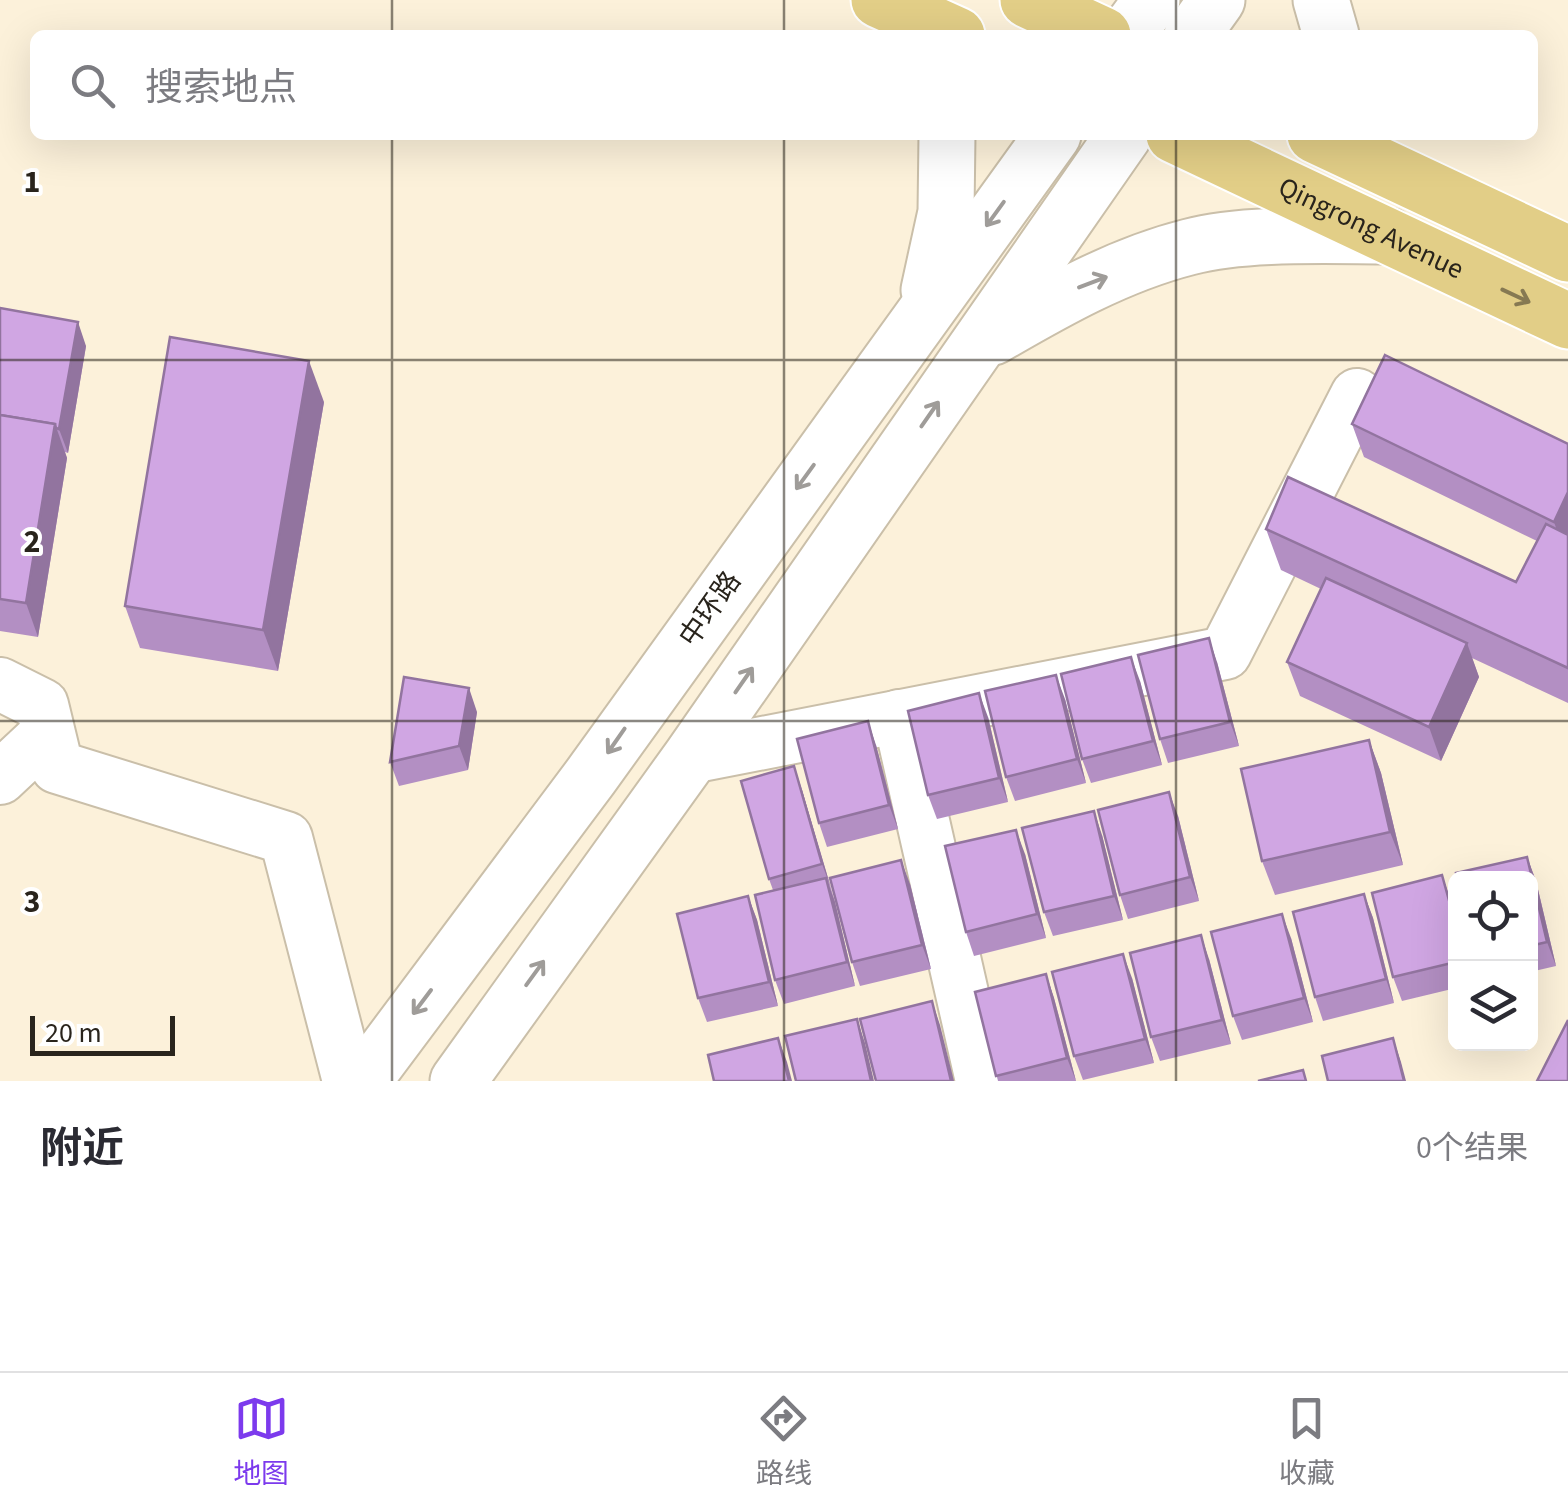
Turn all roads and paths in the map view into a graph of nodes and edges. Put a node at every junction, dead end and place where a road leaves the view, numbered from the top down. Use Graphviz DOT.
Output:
graph roads {
  1 [pos="877,0"];
  2 [pos="1028,0"];
  3 [pos="1152,0"];
  4 [pos="1216,0"];
  5 [pos="1321,0"];
  6 [pos="896,30"];
  7 [pos="946,30"];
  8 [pos="1091,30"];
  9 [pos="1130,30"];
  10 [pos="1195,30"];
  11 [pos="1329,30"];
  12 [pos="947,140"];
  13 [pos="1048,140"];
  14 [pos="1121,140"];
  15 [pos="1185,140"];
  16 [pos="1325,140"];
  17 [pos="1384,140"];
  18 [pos="1418,184"];
  19 [pos="1389,236"];
  20 [pos="1568,254"];
  21 [pos="924,313"];
  22 [pos="1568,321"];
  23 [pos="977,346"];
  24 [pos="1356,396"];
  25 [pos="0,684"];
  26 [pos="899,716"];
  27 [pos="48,733"];
  28 [pos="690,756"];
  29 [pos="0,778"];
  30 [pos="350,1081"];
  31 [pos="362,1081"];
  32 [pos="458,1081"];
  33 [pos="982,1081"];
  1 -- 6 [label="street"];
  1 -- 7 [label="main road"];
  2 -- 8 [label="main road"];
  3 -- 9 [label="street"];
  4 -- 10 [label="street"];
  5 -- 11 [label="street"];
  12 -- 21 [label="street"];
  13 -- 21 [label="street, 中环路, one-way"];
  14 -- 23 [label="street"];
  15 -- 19 [label="main road, Qingrong Avenue"];
  16 -- 18 [label="main road"];
  17 -- 18 [label="street"];
  18 -- 20 [label="main road"];
  19 -- 22 [label="main road, Qingrong Avenue, one-way"];
  23 -- 19 [label="street, one-way"];
  21 -- 31 [label="street, 中环路, one-way"];
  28 -- 23 [label="street, one-way"];
  24 -- 26 [label="street"];
  25 -- 27 [label="street"];
  26 -- 28 [label="street"];
  26 -- 33 [label="street"];
  27 -- 29 [label="street"];
  27 -- 30 [label="street"];
  32 -- 28 [label="street, one-way"];
}
